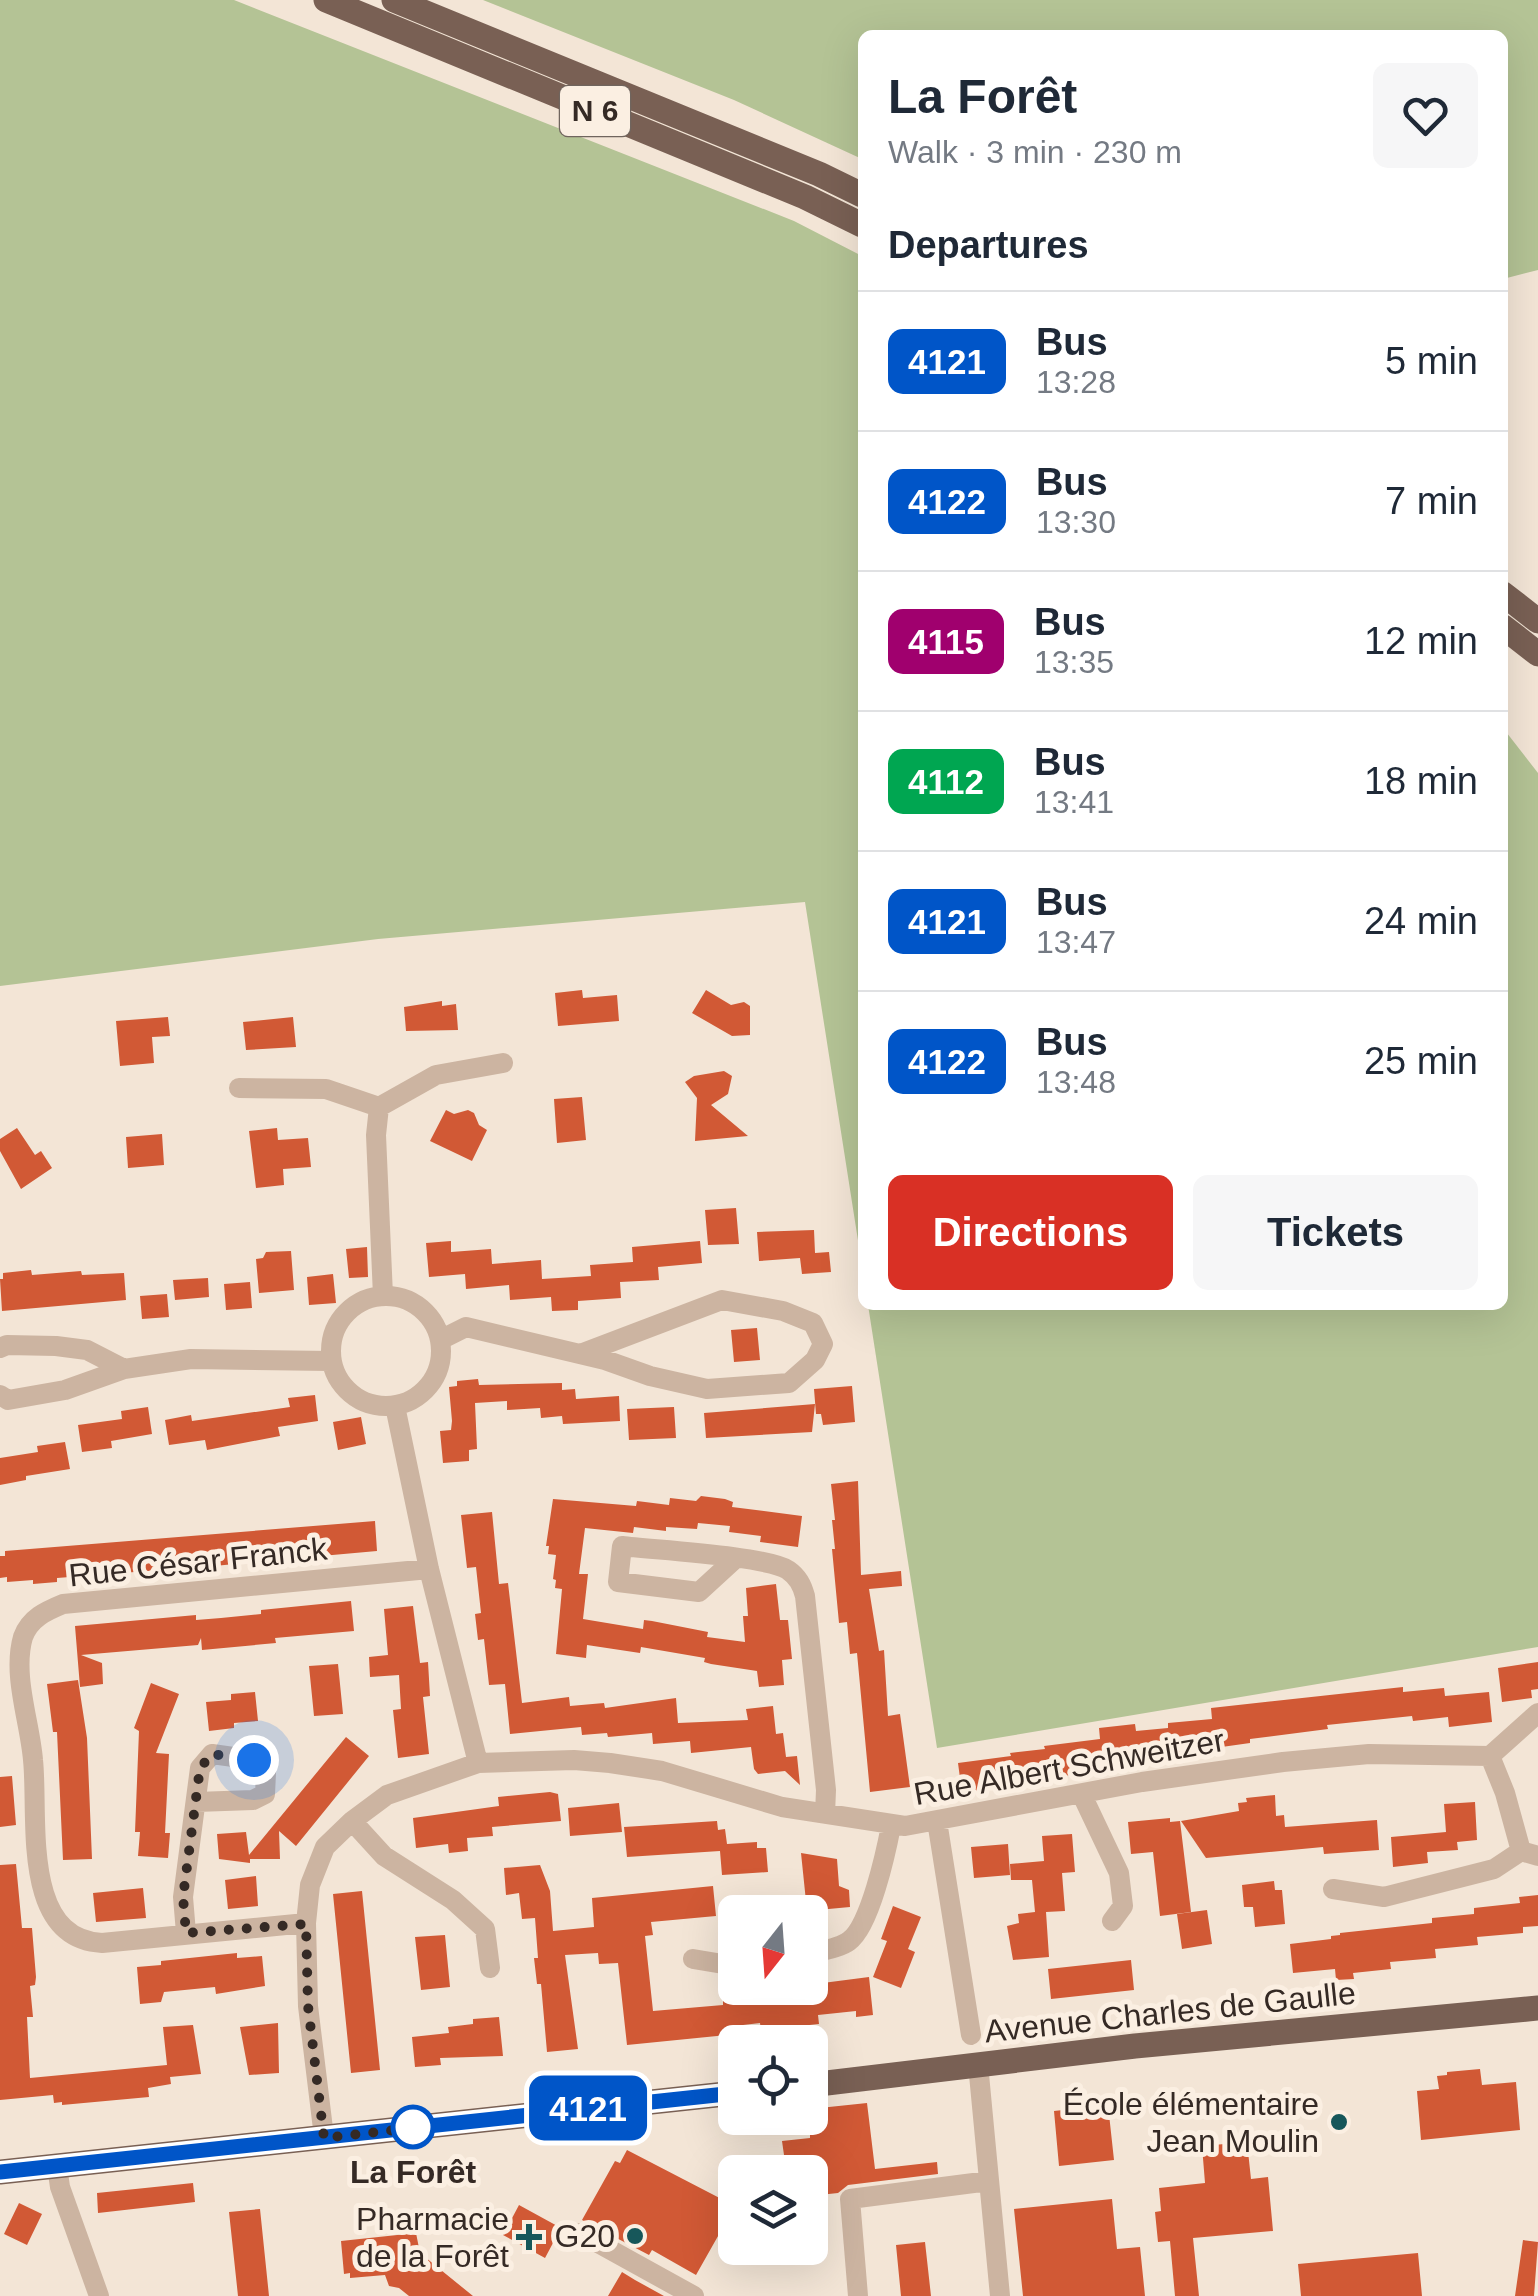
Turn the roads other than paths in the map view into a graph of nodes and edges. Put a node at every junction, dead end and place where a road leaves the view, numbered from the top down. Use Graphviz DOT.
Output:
graph roads {
  1 [pos="326,0"];
  2 [pos="394,0"];
  3 [pos="858,193"];
  4 [pos="858,223"];
  5 [pos="1508,597"];
  6 [pos="1538,621"];
  7 [pos="1508,631"];
  8 [pos="1538,654"];
  9 [pos="503,1063"];
  10 [pos="240,1088"];
  11 [pos="379,1107"];
  12 [pos="383,1296"];
  13 [pos="440,1340"];
  14 [pos="0,1348"];
  15 [pos="580,1354"];
  16 [pos="331,1361"];
  17 [pos="124,1368"];
  18 [pos="0,1394"];
  19 [pos="396,1406"];
  20 [pos="735,1559"];
  21 [pos="429,1569"];
  22 [pos="1538,1713"];
  23 [pos="1490,1756"];
  24 [pos="478,1762"];
  25 [pos="1082,1795"];
  26 [pos="196,1802"];
  27 [pos="824,1814"];
  28 [pos="352,1821"];
  29 [pos="938,1822"];
  30 [pos="891,1826"];
  31 [pos="1529,1854"];
  32 [pos="1333,1890"];
  33 [pos="1112,1922"];
  34 [pos="306,1924"];
  35 [pos="186,1933"];
  36 [pos="828,1948"];
  37 [pos="694,1959"];
  38 [pos="718,1963"];
  39 [pos="490,1968"];
  40 [pos="1538,2008"];
  41 [pos="971,2035"];
  42 [pos="978,2064"];
  43 [pos="828,2083"];
  44 [pos="718,2095"];
  45 [pos="324,2138"];
  46 [pos="57,2166"];
  47 [pos="0,2172"];
  48 [pos="989,2181"];
  49 [pos="580,2234"];
  50 [pos="100,2296"];
  51 [pos="694,2296"];
  52 [pos="858,2296"];
  53 [pos="1000,2296"];
  1 -- 4 [label="main road, N 6"];
  2 -- 3 [label="main road, N 6"];
  5 -- 6 [label="main road"];
  7 -- 8 [label="main road"];
  9 -- 11 [label="street"];
  10 -- 11 [label="street"];
  11 -- 12 [label="street"];
  12 -- 13 [label="street"];
  12 -- 16 [label="street"];
  13 -- 15 [label="street"];
  13 -- 19 [label="street"];
  14 -- 17 [label="street"];
  15 -- 15 [label="street"];
  16 -- 17 [label="street"];
  16 -- 19 [label="street"];
  17 -- 18 [label="street"];
  19 -- 21 [label="street"];
  20 -- 20 [label="street"];
  20 -- 27 [label="street"];
  21 -- 24 [label="street"];
  21 -- 35 [label="street, Rue César Franck"];
  22 -- 23 [label="street"];
  23 -- 25 [label="street, Rue Albert Schweitzer"];
  23 -- 31 [label="street"];
  24 -- 27 [label="street, Rue Albert Schweitzer"];
  24 -- 28 [label="street, Rue Albert Schweitzer"];
  25 -- 29 [label="street, Rue Albert Schweitzer"];
  25 -- 33 [label="street"];
  26 -- 35 [label="street"];
  27 -- 30 [label="street, Rue Albert Schweitzer"];
  28 -- 34 [label="street, Rue Albert Schweitzer"];
  28 -- 39 [label="street"];
  29 -- 30 [label="street, Rue Albert Schweitzer"];
  29 -- 41 [label="street"];
  30 -- 36 [label="street"];
  31 -- 32 [label="street"];
  34 -- 35 [label="street"];
  34 -- 45 [label="street, Rue Albert Schweitzer"];
  37 -- 38 [label="street"];
  40 -- 42 [label="main road, Avenue Charles de Gaulle"];
  42 -- 43 [label="main road, Avenue Charles de Gaulle"];
  42 -- 48 [label="street"];
  44 -- 45 [label="main road"];
  45 -- 46 [label="main road"];
  46 -- 47 [label="main road"];
  46 -- 50 [label="street"];
  48 -- 52 [label="street"];
  48 -- 53 [label="street"];
  49 -- 51 [label="street"];
}
